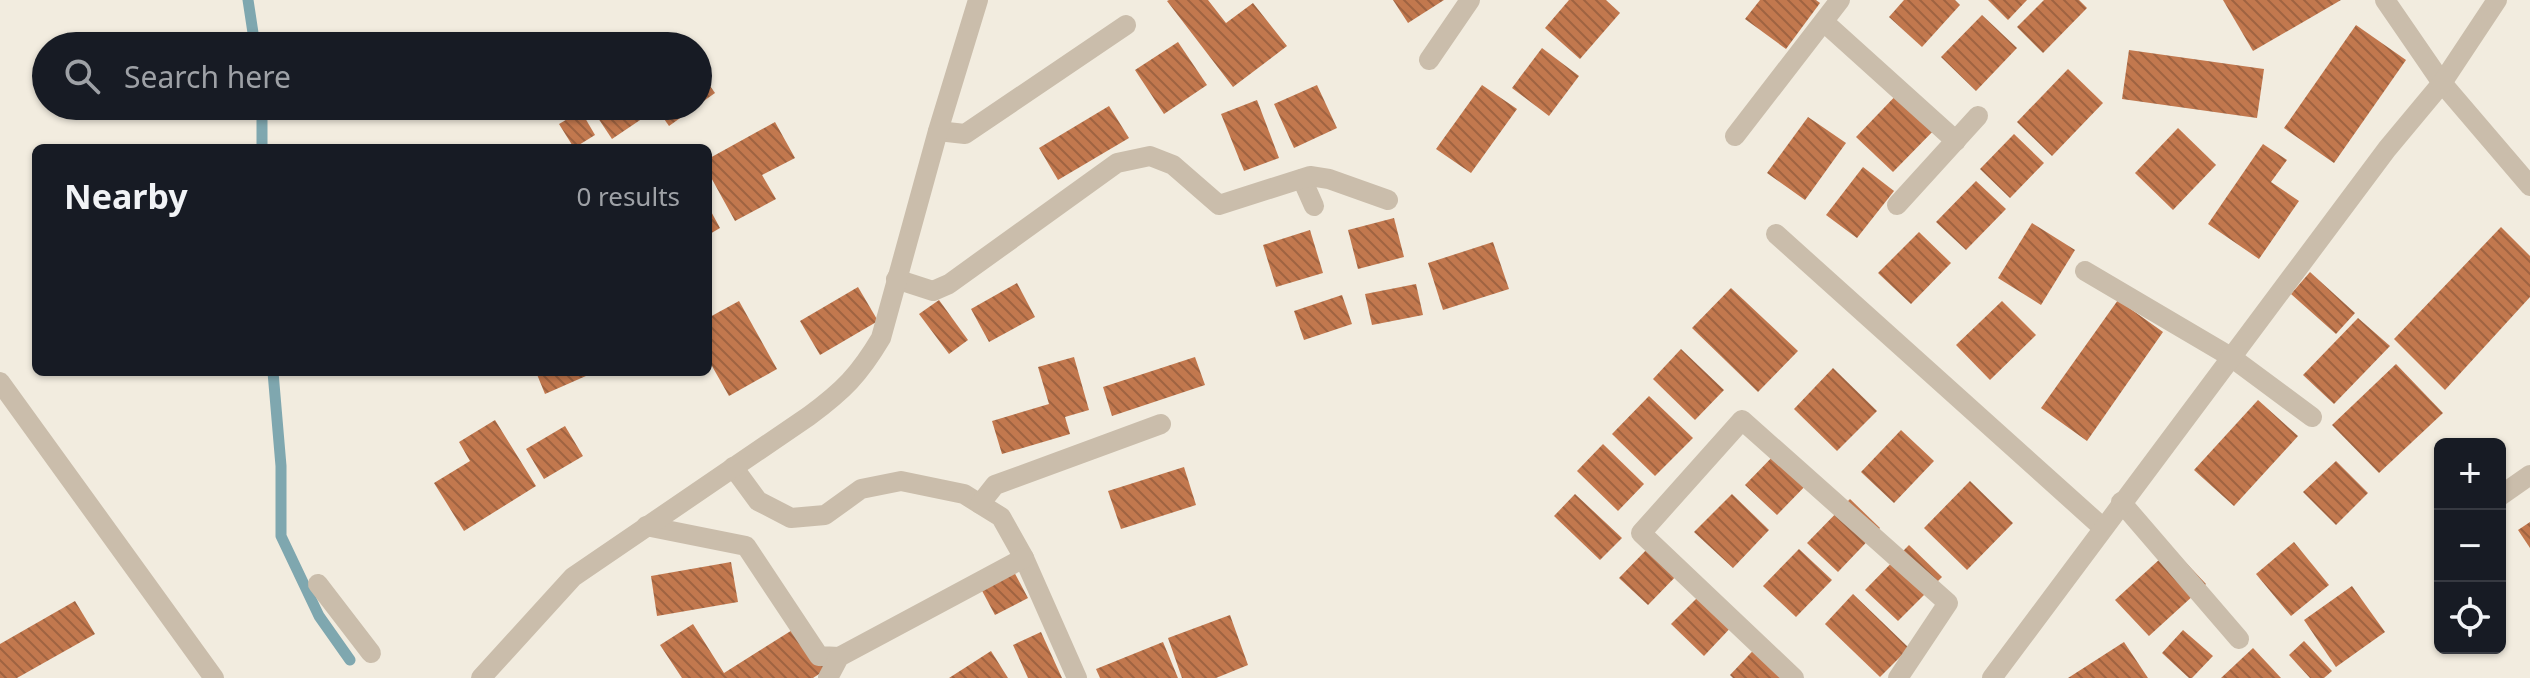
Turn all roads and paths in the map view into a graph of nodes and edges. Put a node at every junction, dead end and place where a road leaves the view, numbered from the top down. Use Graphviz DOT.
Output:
graph roads {
  1 [pos="978,0"];
  2 [pos="1470,0"];
  3 [pos="1840,0"];
  4 [pos="2385,0"];
  5 [pos="2497,0"];
  6 [pos="1824,22"];
  7 [pos="1126,25"];
  8 [pos="1429,60"];
  9 [pos="2442,83"];
  10 [pos="1978,116"];
  11 [pos="938,131"];
  12 [pos="1735,136"];
  13 [pos="1956,141"];
  14 [pos="1302,179"];
  15 [pos="2530,186"];
  16 [pos="1388,200"];
  17 [pos="1897,205"];
  18 [pos="1314,206"];
  19 [pos="1776,234"];
  20 [pos="2085,271"];
  21 [pos="896,279"];
  22 [pos="2231,357"];
  23 [pos="0,382"];
  24 [pos="2312,417"];
  25 [pos="1161,424"];
  26 [pos="733,467"];
  27 [pos="2530,475"];
  28 [pos="2506,492"];
  29 [pos="2121,502"];
  30 [pos="980,504"];
  31 [pos="646,526"];
  32 [pos="2102,527"];
  33 [pos="1024,558"];
  34 [pos="318,584"];
  35 [pos="2239,639"];
  36 [pos="371,653"];
  37 [pos="839,657"];
  38 [pos="214,678"];
  39 [pos="481,678"];
  40 [pos="828,678"];
  41 [pos="1077,678"];
  42 [pos="1794,678"];
  43 [pos="1898,678"];
  44 [pos="1992,678"];
  1 -- 11 [label="street"];
  2 -- 8 [label="street"];
  3 -- 6 [label="street"];
  4 -- 9 [label="street"];
  5 -- 9 [label="street"];
  6 -- 12 [label="street"];
  6 -- 13 [label="street"];
  7 -- 11 [label="street"];
  9 -- 15 [label="street"];
  9 -- 22 [label="street"];
  10 -- 13 [label="street"];
  11 -- 21 [label="street"];
  13 -- 17 [label="street"];
  14 -- 16 [label="street"];
  14 -- 18 [label="street"];
  14 -- 21 [label="street"];
  19 -- 32 [label="street"];
  20 -- 22 [label="street"];
  21 -- 26 [label="street"];
  22 -- 24 [label="street"];
  22 -- 29 [label="street"];
  23 -- 38 [label="street"];
  25 -- 30 [label="street"];
  26 -- 30 [label="street"];
  26 -- 31 [label="street"];
  27 -- 28 [label="street"];
  29 -- 32 [label="street"];
  29 -- 35 [label="street"];
  30 -- 33 [label="street"];
  31 -- 37 [label="street"];
  31 -- 39 [label="street"];
  32 -- 44 [label="street"];
  33 -- 37 [label="street"];
  33 -- 41 [label="street"];
  34 -- 36 [label="street"];
  37 -- 40 [label="street"];
  42 -- 43 [label="street"];
}
